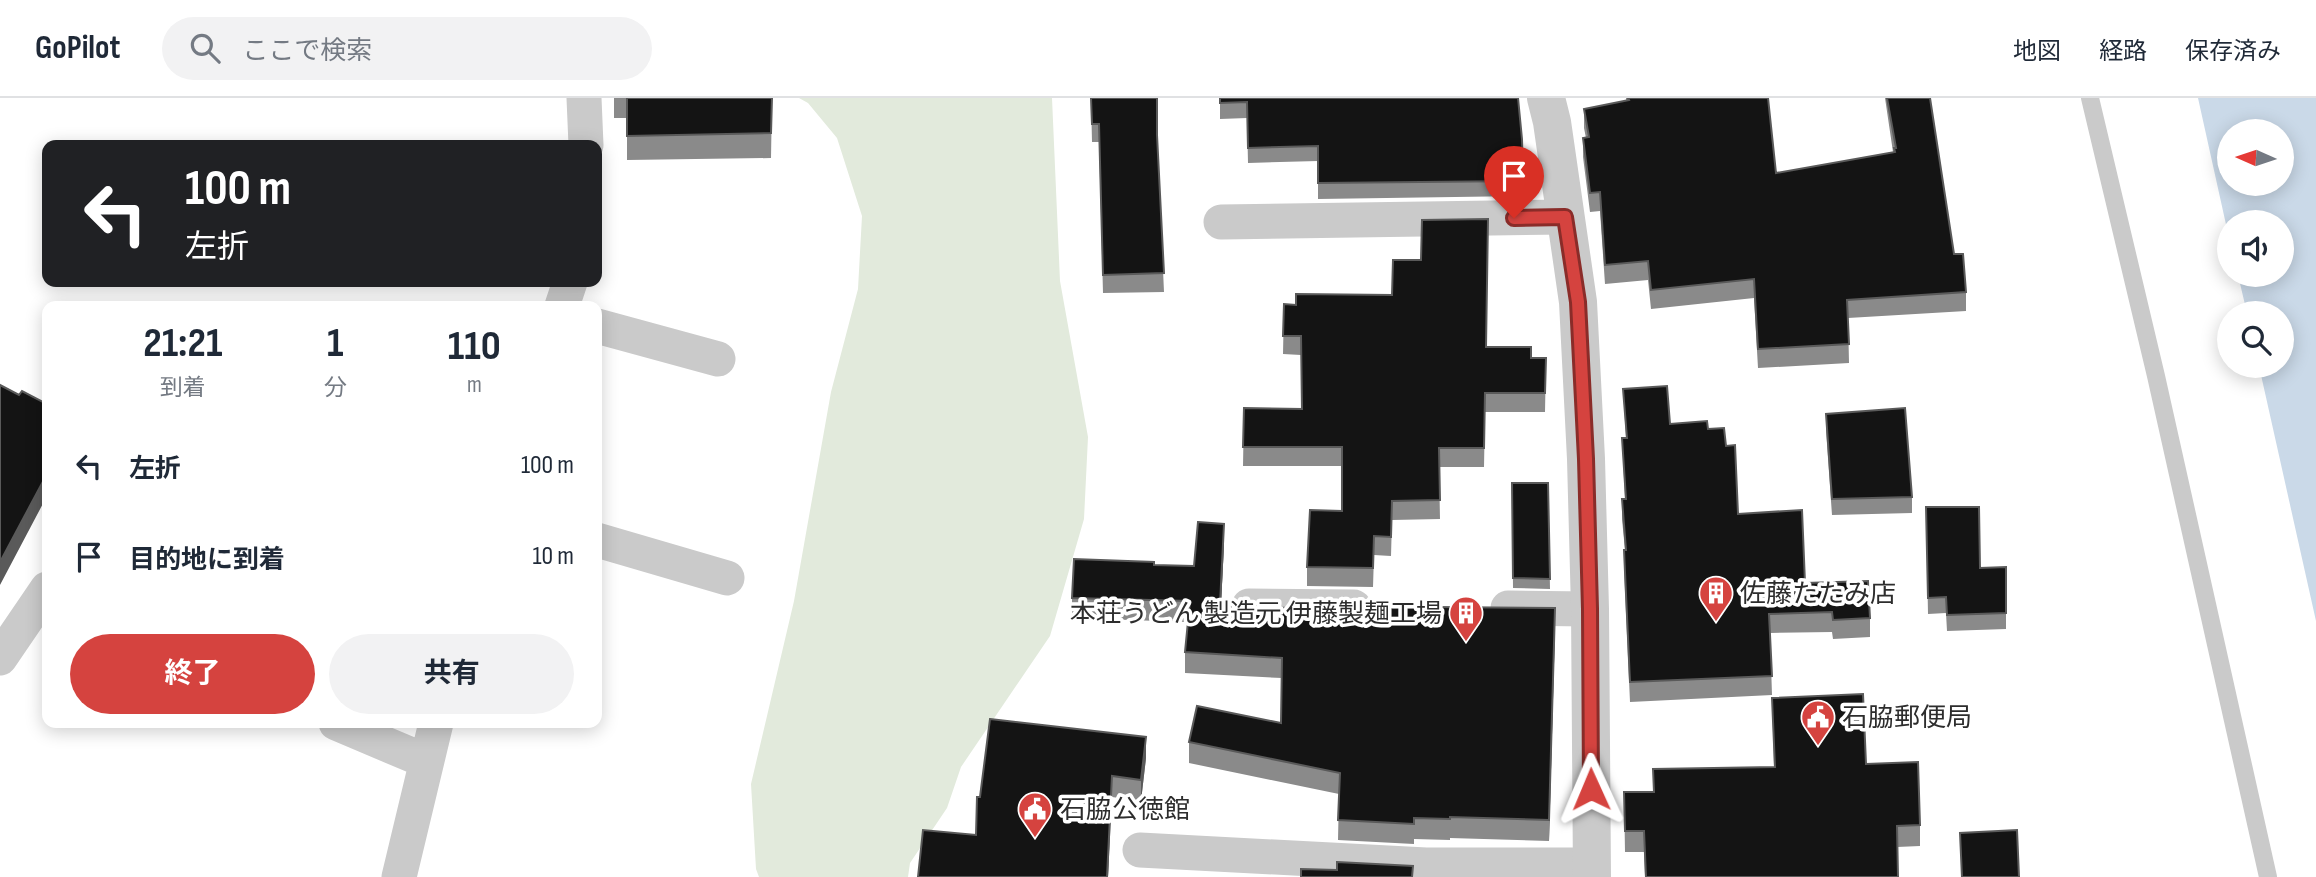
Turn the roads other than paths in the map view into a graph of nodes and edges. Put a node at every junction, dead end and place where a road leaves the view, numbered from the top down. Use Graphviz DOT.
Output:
graph roads {
  1 [pos="584,98"];
  2 [pos="1546,98"];
  3 [pos="2091,98"];
  4 [pos="586,140"];
  5 [pos="1565,217"];
  6 [pos="1221,222"];
  7 [pos="602,327"];
  8 [pos="718,359"];
  9 [pos="602,542"];
  10 [pos="727,579"];
  11 [pos="42,596"];
  12 [pos="1249,606"];
  13 [pos="1387,607"];
  14 [pos="1471,608"];
  15 [pos="1590,609"];
  16 [pos="0,658"];
  17 [pos="348,728"];
  18 [pos="435,728"];
  19 [pos="426,761"];
  20 [pos="1140,850"];
  21 [pos="1592,871"];
  22 [pos="399,877"];
  23 [pos="2268,877"];
  1 -- 4 [label="street"];
  2 -- 5 [label="street"];
  3 -- 23 [label="lane"];
  5 -- 6 [label="street"];
  5 -- 15 [label="street"];
  7 -- 8 [label="street"];
  9 -- 10 [label="street"];
  11 -- 16 [label="street"];
  12 -- 13 [label="street"];
  14 -- 15 [label="street"];
  15 -- 21 [label="street"];
  17 -- 19 [label="street"];
  18 -- 19 [label="street"];
  19 -- 22 [label="street"];
  20 -- 21 [label="street"];
}
